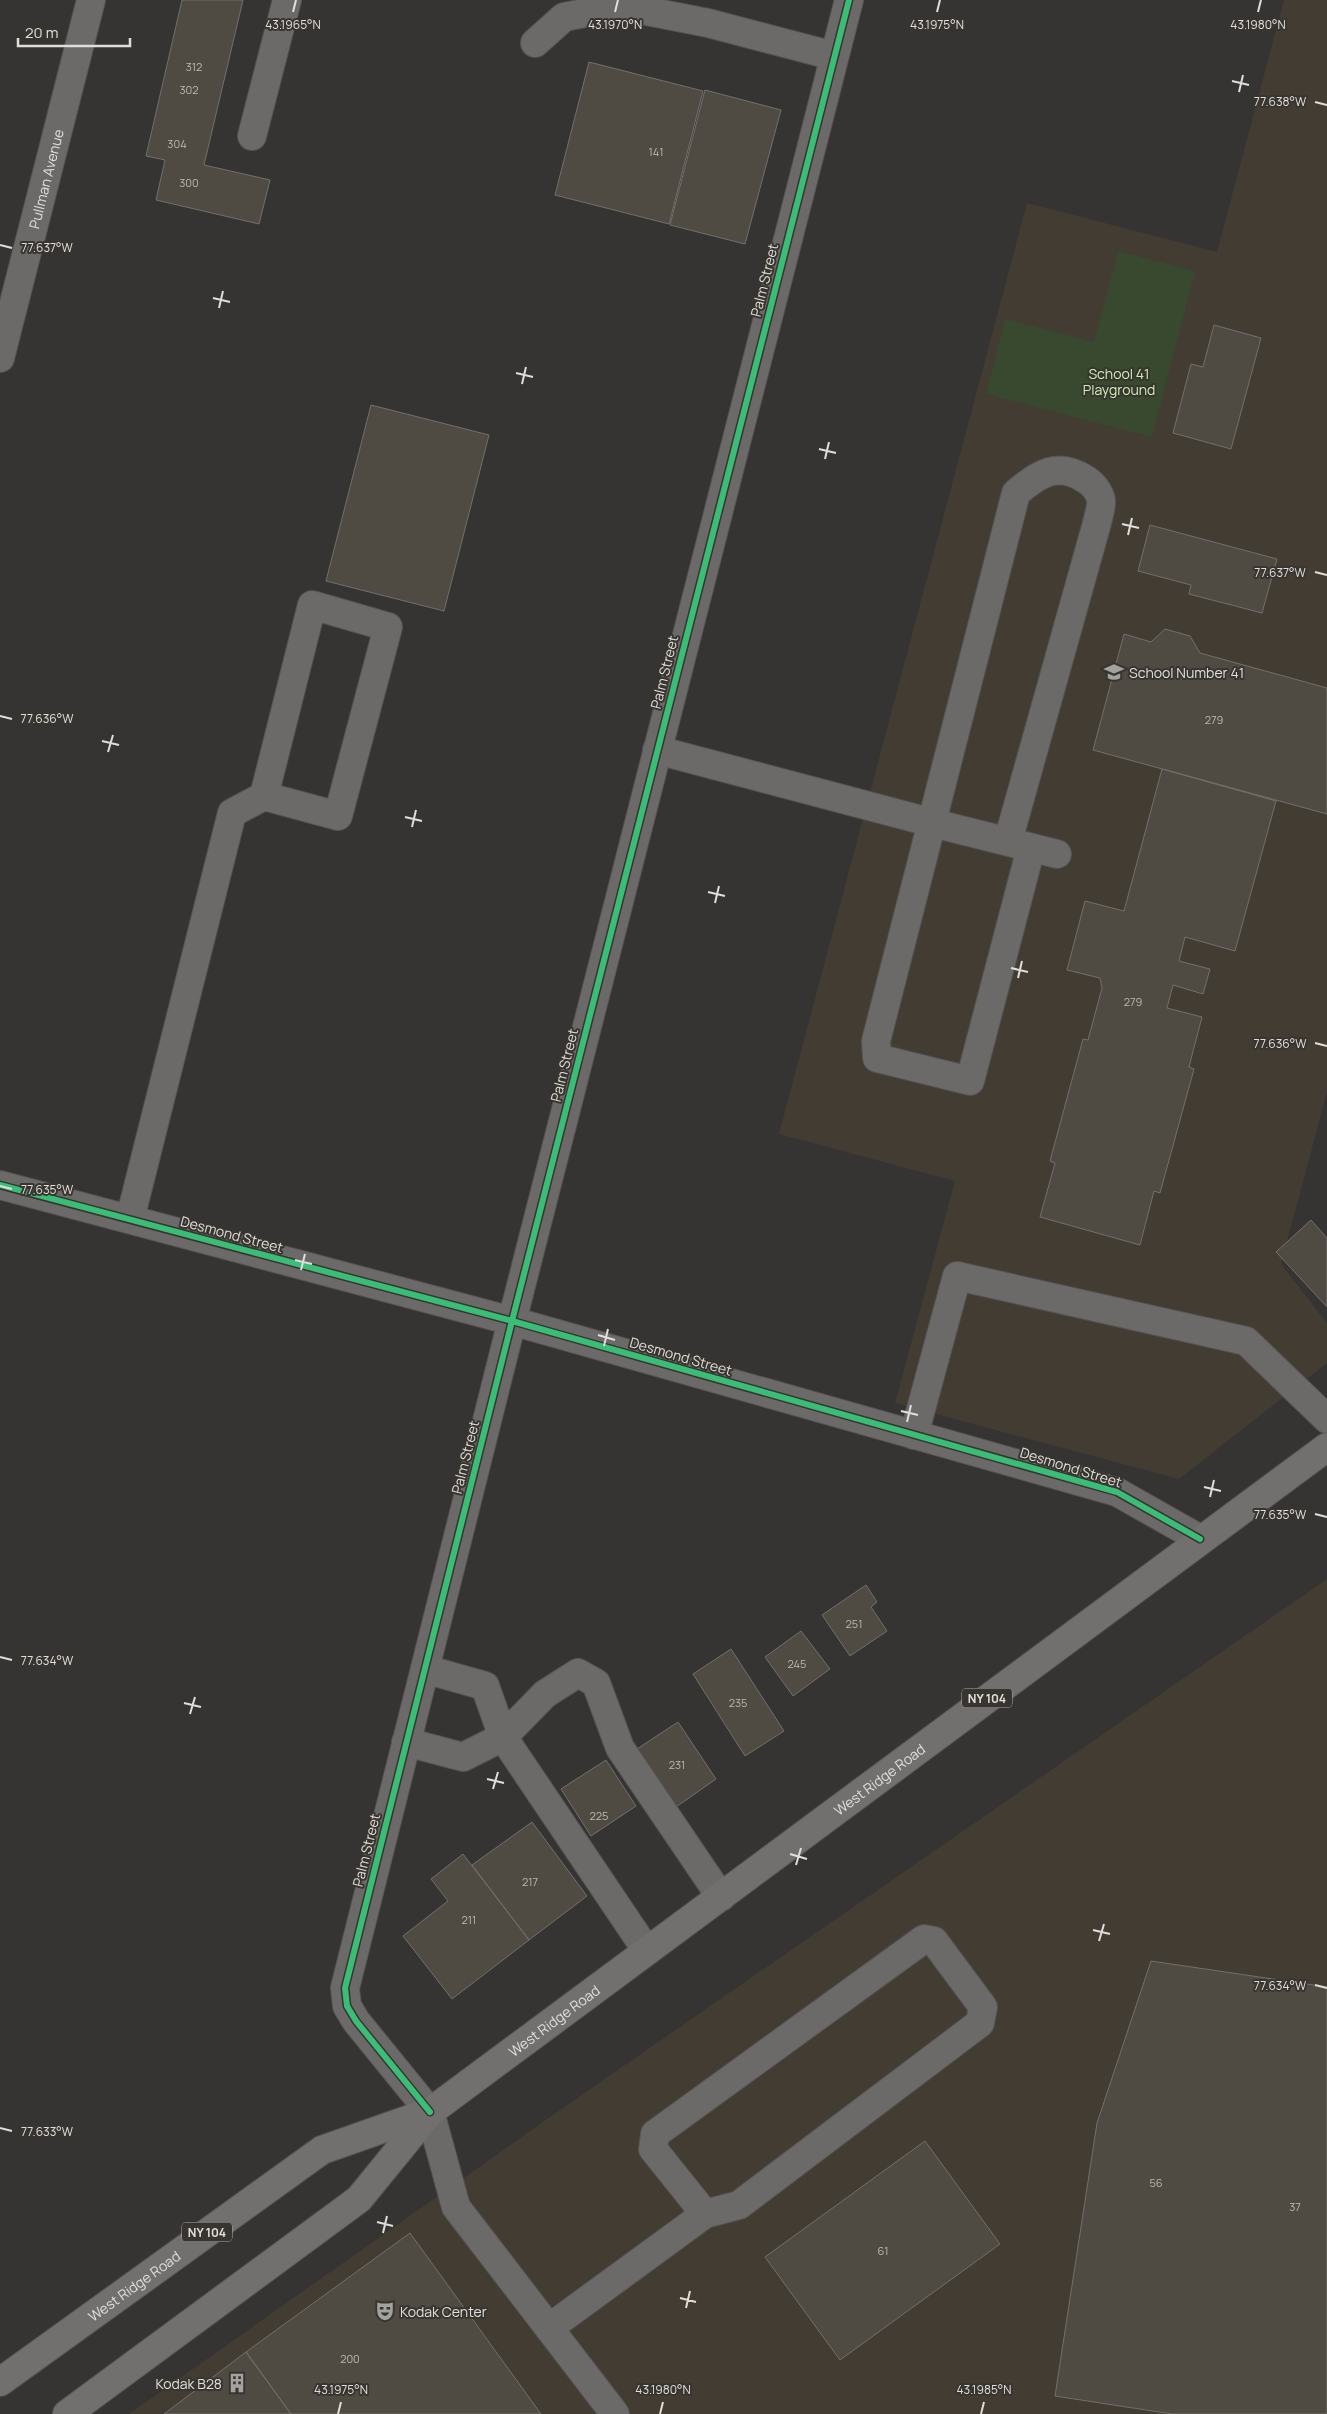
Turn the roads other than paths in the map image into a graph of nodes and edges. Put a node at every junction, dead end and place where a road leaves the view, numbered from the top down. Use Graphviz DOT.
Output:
graph roads {
  1 [pos="91,0"];
  2 [pos="287,0"];
  3 [pos="848,0"];
  4 [pos="536,43"];
  5 [pos="834,56"];
  6 [pos="252,136"];
  7 [pos="0,358"];
  8 [pos="657,750"];
  9 [pos="264,796"];
  10 [pos="933,823"];
  11 [pos="1032,848"];
  12 [pos="0,1185"];
  13 [pos="130,1219"];
  14 [pos="512,1321"];
  15 [pos="1327,1419"];
  16 [pos="914,1435"];
  17 [pos="1327,1447"];
  18 [pos="1200,1539"];
  19 [pos="425,1669"];
  20 [pos="503,1737"];
  21 [pos="406,1742"];
  22 [pos="721,1897"];
  23 [pos="648,1951"];
  24 [pos="430,2112"];
  25 [pos="706,2214"];
  26 [pos="549,2328"];
  27 [pos="0,2382"];
  28 [pos="66,2414"];
  29 [pos="615,2414"];
  1 -- 7 [label="street, Pullman Avenue"];
  2 -- 6 [label="street"];
  3 -- 5 [label="street, Palm Street"];
  4 -- 5 [label="street"];
  5 -- 8 [label="street, Palm Street"];
  8 -- 10 [label="street"];
  8 -- 14 [label="street, Palm Street"];
  9 -- 9 [label="street"];
  9 -- 13 [label="street"];
  10 -- 11 [label="street"];
  10 -- 11 [label="street"];
  10 -- 11 [label="street"];
  12 -- 13 [label="street, Desmond Street"];
  13 -- 14 [label="street, Desmond Street"];
  14 -- 16 [label="street, Desmond Street"];
  14 -- 19 [label="street, Palm Street"];
  15 -- 16 [label="street"];
  16 -- 18 [label="street, Desmond Street"];
  17 -- 18 [label="highway, West Ridge Road / NY 104"];
  18 -- 22 [label="highway, West Ridge Road / NY 104"];
  19 -- 20 [label="street"];
  19 -- 21 [label="street, Palm Street"];
  20 -- 21 [label="street"];
  20 -- 22 [label="street"];
  20 -- 23 [label="street"];
  21 -- 24 [label="street, Palm Street"];
  22 -- 23 [label="highway, West Ridge Road / NY 104"];
  23 -- 24 [label="highway, West Ridge Road / NY 104"];
  24 -- 26 [label="street"];
  24 -- 27 [label="highway, West Ridge Road / NY 104"];
  24 -- 28 [label="highway, West Ridge Road / NY 104"];
  25 -- 25 [label="street"];
  25 -- 26 [label="street"];
  26 -- 29 [label="street"];
}
